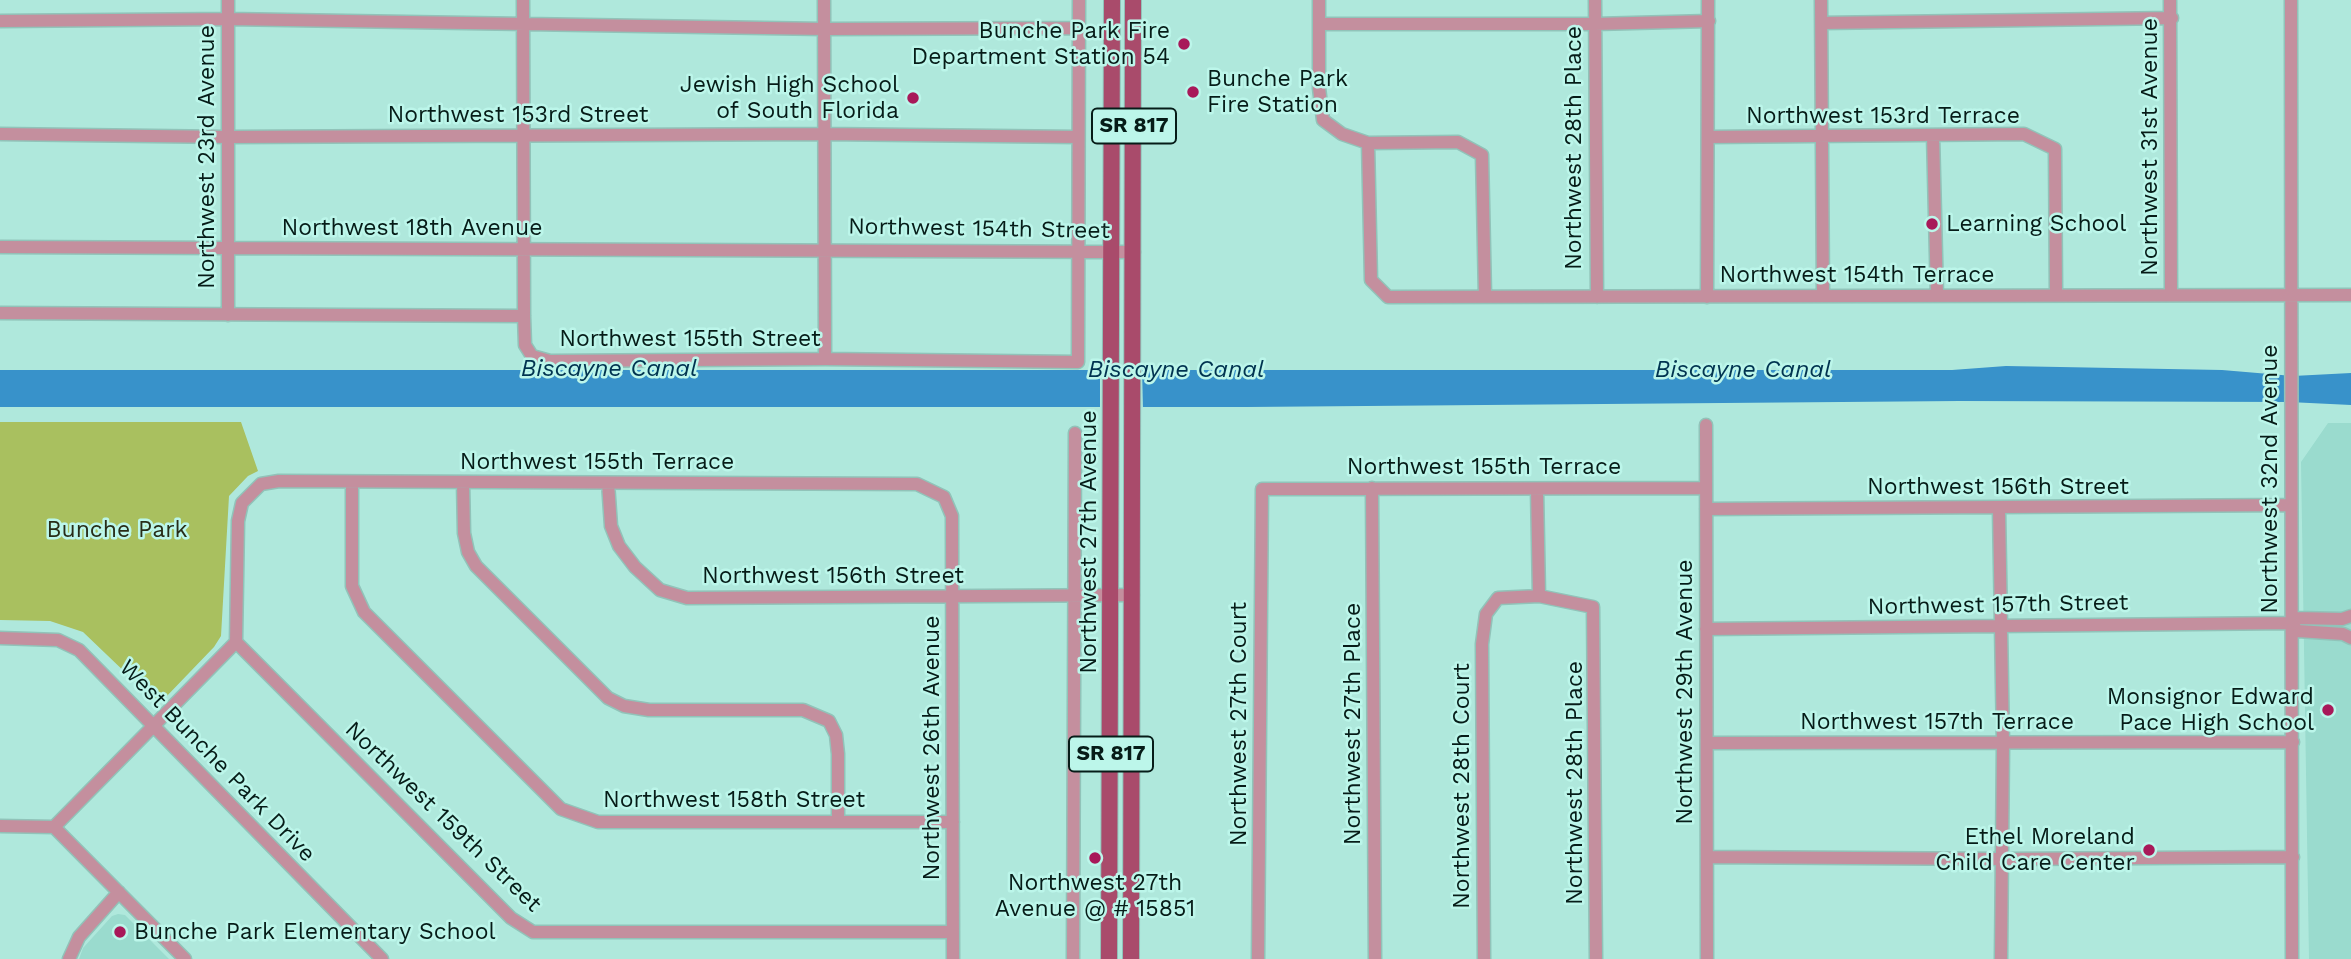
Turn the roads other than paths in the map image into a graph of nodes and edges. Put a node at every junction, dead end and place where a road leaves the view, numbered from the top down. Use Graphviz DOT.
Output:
graph roads {
  1 [pos="228,0"];
  2 [pos="523,0"];
  3 [pos="824,0"];
  4 [pos="1079,0"];
  5 [pos="1112,0"];
  6 [pos="1133,0"];
  7 [pos="1319,0"];
  8 [pos="1595,0"];
  9 [pos="1708,0"];
  10 [pos="1821,0"];
  11 [pos="2171,0"];
  12 [pos="2291,0"];
  13 [pos="228,19"];
  14 [pos="2172,19"];
  15 [pos="0,21"];
  16 [pos="1709,21"];
  17 [pos="1822,23"];
  18 [pos="1319,24"];
  19 [pos="1595,24"];
  20 [pos="523,25"];
  21 [pos="1078,28"];
  22 [pos="824,29"];
  23 [pos="1112,68"];
  24 [pos="1134,68"];
  25 [pos="0,134"];
  26 [pos="825,134"];
  27 [pos="1823,135"];
  28 [pos="1933,135"];
  29 [pos="523,136"];
  30 [pos="228,137"];
  31 [pos="1077,137"];
  32 [pos="1708,137"];
  33 [pos="1368,143"];
  34 [pos="0,247"];
  35 [pos="228,249"];
  36 [pos="825,249"];
  37 [pos="525,250"];
  38 [pos="1077,251"];
  39 [pos="1112,251"];
  40 [pos="1134,252"];
  41 [pos="2056,294"];
  42 [pos="1823,295"];
  43 [pos="2171,295"];
  44 [pos="2351,295"];
  45 [pos="1485,296"];
  46 [pos="1937,296"];
  47 [pos="2291,296"];
  48 [pos="1597,297"];
  49 [pos="1707,297"];
  50 [pos="0,313"];
  51 [pos="228,314"];
  52 [pos="523,316"];
  53 [pos="825,359"];
  54 [pos="1706,425"];
  55 [pos="1075,433"];
  56 [pos="352,482"];
  57 [pos="463,482"];
  58 [pos="608,483"];
  59 [pos="1372,488"];
  60 [pos="1706,488"];
  61 [pos="1262,489"];
  62 [pos="1537,489"];
  63 [pos="944,497"];
  64 [pos="2291,505"];
  65 [pos="1706,509"];
  66 [pos="1999,509"];
  67 [pos="1133,595"];
  68 [pos="1076,596"];
  69 [pos="1111,596"];
  70 [pos="1539,596"];
  71 [pos="953,597"];
  72 [pos="2351,616"];
  73 [pos="2290,623"];
  74 [pos="2001,626"];
  75 [pos="1706,629"];
  76 [pos="0,638"];
  77 [pos="2351,638"];
  78 [pos="236,642"];
  79 [pos="152,727"];
  80 [pos="2292,742"];
  81 [pos="1707,743"];
  82 [pos="2003,743"];
  83 [pos="838,822"];
  84 [pos="953,822"];
  85 [pos="0,826"];
  86 [pos="54,827"];
  87 [pos="1707,857"];
  88 [pos="2293,857"];
  89 [pos="2003,859"];
  90 [pos="1110,871"];
  91 [pos="119,892"];
  92 [pos="953,932"];
  93 [pos="69,959"];
  94 [pos="185,959"];
  95 [pos="382,959"];
  96 [pos="953,959"];
  97 [pos="1073,959"];
  98 [pos="1109,959"];
  99 [pos="1117,959"];
  100 [pos="1130,959"];
  101 [pos="1258,959"];
  102 [pos="1375,959"];
  103 [pos="1484,959"];
  104 [pos="1596,959"];
  105 [pos="1707,959"];
  106 [pos="2001,959"];
  107 [pos="2292,959"];
  1 -- 13 [label="street, Northwest 23rd Avenue"];
  2 -- 20 [label="street"];
  3 -- 22 [label="street"];
  4 -- 21 [label="street"];
  5 -- 23 [label="main road, Northwest 27th Avenue / SR 817"];
  6 -- 24 [label="main road, Northwest 27th Avenue / SR 817"];
  7 -- 18 [label="street"];
  8 -- 19 [label="street, Northwest 28th Place"];
  9 -- 16 [label="street"];
  10 -- 17 [label="street"];
  11 -- 14 [label="street, Northwest 31st Avenue"];
  12 -- 47 [label="street, Northwest 32nd Avenue"];
  13 -- 15 [label="street"];
  13 -- 20 [label="street"];
  13 -- 30 [label="street, Northwest 23rd Avenue"];
  14 -- 17 [label="street"];
  14 -- 43 [label="street, Northwest 31st Avenue"];
  16 -- 19 [label="street"];
  16 -- 32 [label="street"];
  17 -- 27 [label="street"];
  18 -- 19 [label="street"];
  18 -- 33 [label="street"];
  19 -- 48 [label="street, Northwest 28th Place"];
  20 -- 22 [label="street"];
  20 -- 29 [label="street"];
  21 -- 22 [label="street"];
  21 -- 31 [label="street"];
  22 -- 26 [label="street"];
  23 -- 24 [label="main road"];
  23 -- 39 [label="main road, Northwest 27th Avenue / SR 817"];
  24 -- 40 [label="main road, Northwest 27th Avenue / SR 817"];
  25 -- 30 [label="street, Northwest 153rd Street"];
  26 -- 29 [label="street, Northwest 153rd Street"];
  26 -- 31 [label="street, Northwest 153rd Street"];
  26 -- 36 [label="street"];
  27 -- 28 [label="street, Northwest 153rd Terrace"];
  27 -- 32 [label="street, Northwest 153rd Terrace"];
  27 -- 42 [label="street"];
  28 -- 41 [label="street, Northwest 153rd Terrace"];
  28 -- 46 [label="street"];
  29 -- 30 [label="street, Northwest 153rd Street"];
  29 -- 37 [label="street"];
  30 -- 35 [label="street, Northwest 23rd Avenue"];
  31 -- 38 [label="street"];
  32 -- 49 [label="street"];
  33 -- 45 [label="street, Northwest 154th Terrace"];
  33 -- 45 [label="street"];
  34 -- 35 [label="street, Northwest 18th Avenue"];
  35 -- 37 [label="street, Northwest 18th Avenue"];
  35 -- 51 [label="street, Northwest 23rd Avenue"];
  36 -- 37 [label="street, Northwest 18th Avenue"];
  36 -- 38 [label="street, Northwest 154th Street"];
  36 -- 53 [label="street"];
  37 -- 52 [label="street"];
  38 -- 39 [label="street, Northwest 154th Street"];
  38 -- 53 [label="street, Northwest 155th Street"];
  39 -- 40 [label="street, Northwest 154th Street"];
  39 -- 69 [label="main road, Northwest 27th Avenue / SR 817"];
  40 -- 67 [label="main road, Northwest 27th Avenue / SR 817"];
  41 -- 43 [label="street, Northwest 154th Terrace"];
  41 -- 46 [label="street, Northwest 154th Terrace"];
  42 -- 46 [label="street, Northwest 154th Terrace"];
  42 -- 49 [label="street, Northwest 154th Terrace"];
  43 -- 47 [label="street, Northwest 154th Terrace"];
  44 -- 47 [label="street, Northwest 154th Terrace"];
  45 -- 48 [label="street, Northwest 154th Terrace"];
  47 -- 64 [label="street, Northwest 32nd Avenue"];
  48 -- 49 [label="street, Northwest 154th Terrace"];
  50 -- 51 [label="street"];
  51 -- 52 [label="street"];
  52 -- 53 [label="street, Northwest 155th Street"];
  54 -- 60 [label="street, Northwest 29th Avenue"];
  55 -- 68 [label="street, Northwest 27th Avenue"];
  56 -- 57 [label="street, Northwest 155th Terrace"];
  56 -- 78 [label="street, Northwest 155th Terrace"];
  56 -- 83 [label="street, Northwest 158th Street"];
  57 -- 58 [label="street, Northwest 155th Terrace"];
  57 -- 83 [label="street"];
  58 -- 63 [label="street, Northwest 155th Terrace"];
  58 -- 71 [label="street, Northwest 156th Street"];
  59 -- 61 [label="street, Northwest 155th Terrace"];
  59 -- 62 [label="street, Northwest 155th Terrace"];
  59 -- 102 [label="street, Northwest 27th Place"];
  60 -- 62 [label="street, Northwest 155th Terrace"];
  60 -- 65 [label="street, Northwest 29th Avenue"];
  61 -- 101 [label="street, Northwest 27th Court"];
  62 -- 70 [label="street"];
  63 -- 71 [label="street, Northwest 26th Avenue"];
  64 -- 66 [label="street, Northwest 156th Street"];
  64 -- 73 [label="street, Northwest 32nd Avenue"];
  65 -- 66 [label="street, Northwest 156th Street"];
  65 -- 75 [label="street, Northwest 29th Avenue"];
  66 -- 74 [label="street"];
  67 -- 69 [label="street, Northwest 156th Street"];
  67 -- 100 [label="main road, Northwest 27th Avenue / SR 817"];
  68 -- 69 [label="street, Northwest 156th Street"];
  68 -- 71 [label="street, Northwest 156th Street"];
  68 -- 97 [label="street, Northwest 27th Avenue"];
  69 -- 90 [label="main road, Northwest 27th Avenue / SR 817"];
  70 -- 103 [label="street, Northwest 28th Court"];
  70 -- 104 [label="street, Northwest 28th Place"];
  71 -- 84 [label="street, Northwest 26th Avenue"];
  72 -- 73 [label="street"];
  73 -- 74 [label="street, Northwest 157th Street"];
  73 -- 77 [label="street"];
  73 -- 80 [label="street, Northwest 32nd Avenue"];
  74 -- 75 [label="street, Northwest 157th Street"];
  74 -- 82 [label="street"];
  75 -- 81 [label="street, Northwest 29th Avenue"];
  76 -- 79 [label="street, West Bunche Park Drive"];
  78 -- 79 [label="street"];
  78 -- 92 [label="street, Northwest 159th Street"];
  79 -- 86 [label="street"];
  79 -- 95 [label="street, West Bunche Park Drive"];
  80 -- 82 [label="street, Northwest 157th Terrace"];
  80 -- 88 [label="street, Northwest 32nd Avenue"];
  81 -- 82 [label="street, Northwest 157th Terrace"];
  81 -- 87 [label="street, Northwest 29th Avenue"];
  82 -- 89 [label="street"];
  83 -- 84 [label="street, Northwest 158th Street"];
  84 -- 92 [label="street, Northwest 26th Avenue"];
  85 -- 86 [label="street"];
  86 -- 91 [label="street"];
  87 -- 89 [label="street"];
  87 -- 105 [label="street, Northwest 29th Avenue"];
  88 -- 89 [label="street"];
  88 -- 107 [label="street, Northwest 32nd Avenue"];
  89 -- 106 [label="street"];
  90 -- 98 [label="main road, Northwest 27th Avenue / SR 817"];
  90 -- 99 [label="main road"];
  91 -- 93 [label="street"];
  91 -- 94 [label="street"];
  92 -- 96 [label="street, Northwest 26th Avenue"];
}
